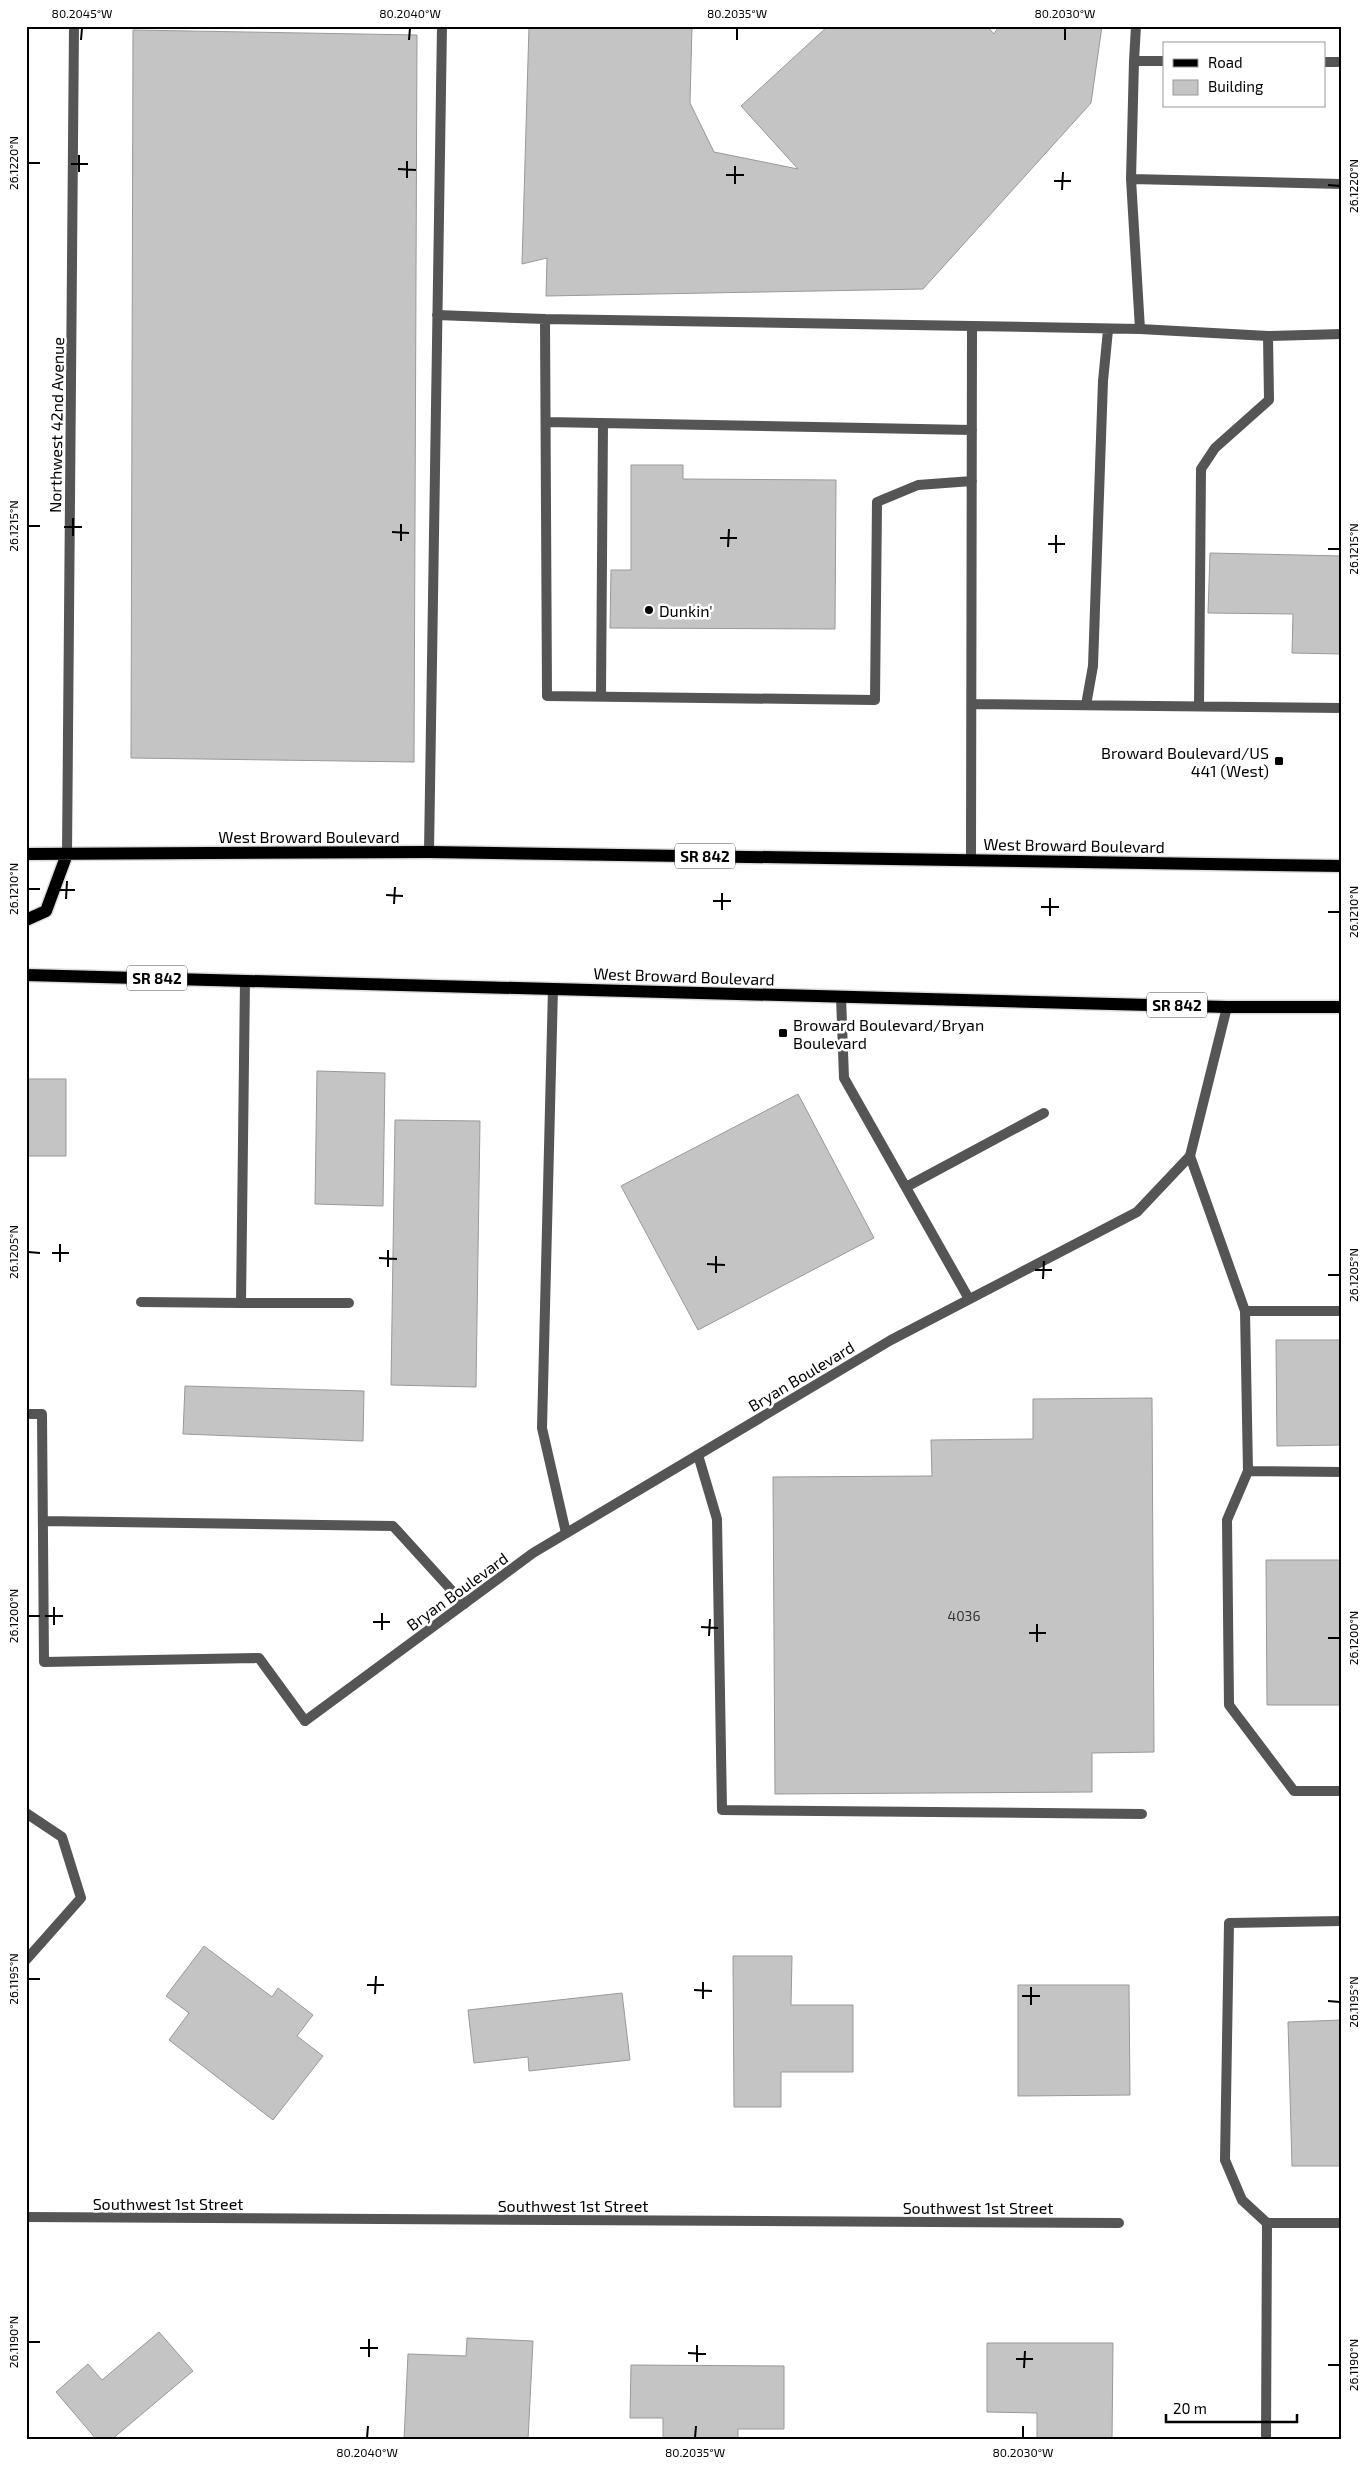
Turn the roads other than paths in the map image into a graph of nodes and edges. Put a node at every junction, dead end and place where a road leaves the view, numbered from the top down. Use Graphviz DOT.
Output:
graph roads {
  1 [pos="74,26"];
  2 [pos="442,26"];
  3 [pos="1136,26"];
  4 [pos="1134,61"];
  5 [pos="1163,61"];
  6 [pos="1326,62"];
  7 [pos="1342,62"];
  8 [pos="1131,179"];
  9 [pos="1342,184"];
  10 [pos="437,315"];
  11 [pos="545,318"];
  12 [pos="972,326"];
  13 [pos="1140,329"];
  14 [pos="1108,330"];
  15 [pos="1342,334"];
  16 [pos="1268,336"];
  17 [pos="546,422"];
  18 [pos="603,423"];
  19 [pos="972,430"];
  20 [pos="972,481"];
  21 [pos="601,696"];
  22 [pos="972,704"];
  23 [pos="1086,705"];
  24 [pos="1199,706"];
  25 [pos="1342,708"];
  26 [pos="429,852"];
  27 [pos="26,854"];
  28 [pos="67,854"];
  29 [pos="971,860"];
  30 [pos="1342,866"];
  31 [pos="26,920"];
  32 [pos="26,975"];
  33 [pos="245,980"];
  34 [pos="553,988"];
  35 [pos="841,997"];
  36 [pos="1227,1007"];
  37 [pos="1342,1007"];
  38 [pos="1044,1113"];
  39 [pos="1190,1156"];
  40 [pos="906,1187"];
  41 [pos="969,1299"];
  42 [pos="141,1302"];
  43 [pos="241,1303"];
  44 [pos="349,1303"];
  45 [pos="1245,1311"];
  46 [pos="1342,1311"];
  47 [pos="26,1414"];
  48 [pos="698,1455"];
  49 [pos="1248,1471"];
  50 [pos="1342,1472"];
  51 [pos="42,1521"];
  52 [pos="566,1533"];
  53 [pos="464,1604"];
  54 [pos="1342,1791"];
  55 [pos="26,1813"];
  56 [pos="1142,1814"];
  57 [pos="1342,1921"];
  58 [pos="26,1960"];
  59 [pos="26,2217"];
  60 [pos="1119,2223"];
  61 [pos="1267,2223"];
  62 [pos="1342,2223"];
  63 [pos="1266,2440"];
  1 -- 28 [label="street, Northwest 42nd Avenue"];
  2 -- 10 [label="street"];
  3 -- 4 [label="street"];
  4 -- 5 [label="street"];
  4 -- 8 [label="street"];
  6 -- 7 [label="street"];
  8 -- 9 [label="street"];
  8 -- 13 [label="street"];
  10 -- 11 [label="street"];
  10 -- 26 [label="street"];
  11 -- 12 [label="street"];
  11 -- 17 [label="street"];
  12 -- 14 [label="street"];
  12 -- 19 [label="street"];
  13 -- 14 [label="street"];
  13 -- 16 [label="street"];
  14 -- 23 [label="street"];
  15 -- 16 [label="street"];
  16 -- 24 [label="street"];
  17 -- 18 [label="street"];
  17 -- 21 [label="street"];
  18 -- 19 [label="street"];
  18 -- 21 [label="street"];
  19 -- 20 [label="street"];
  20 -- 21 [label="street"];
  20 -- 22 [label="street"];
  22 -- 23 [label="street"];
  22 -- 29 [label="street"];
  23 -- 24 [label="street"];
  24 -- 25 [label="street"];
  26 -- 28 [label="main road, West Broward Boulevard / SR 842"];
  26 -- 29 [label="main road, West Broward Boulevard / SR 842"];
  27 -- 28 [label="main road, West Broward Boulevard / SR 842"];
  28 -- 31 [label="main road"];
  29 -- 30 [label="main road, West Broward Boulevard / SR 842"];
  32 -- 33 [label="main road, West Broward Boulevard / SR 842"];
  33 -- 34 [label="main road, West Broward Boulevard / SR 842"];
  33 -- 43 [label="street"];
  34 -- 35 [label="main road, West Broward Boulevard / SR 842"];
  34 -- 52 [label="street"];
  35 -- 36 [label="main road, West Broward Boulevard / SR 842"];
  35 -- 40 [label="street"];
  36 -- 37 [label="main road, West Broward Boulevard / SR 842"];
  36 -- 39 [label="street, Bryan Boulevard"];
  38 -- 40 [label="street"];
  39 -- 41 [label="street, Bryan Boulevard"];
  39 -- 45 [label="street"];
  40 -- 41 [label="street"];
  41 -- 48 [label="street, Bryan Boulevard"];
  42 -- 43 [label="street"];
  43 -- 44 [label="street"];
  45 -- 46 [label="street"];
  45 -- 49 [label="street"];
  47 -- 51 [label="street"];
  48 -- 52 [label="street, Bryan Boulevard"];
  48 -- 56 [label="street"];
  49 -- 50 [label="street"];
  49 -- 54 [label="street"];
  51 -- 53 [label="street"];
  51 -- 53 [label="street, Bryan Boulevard"];
  52 -- 53 [label="street, Bryan Boulevard"];
  55 -- 58 [label="street"];
  57 -- 61 [label="street"];
  59 -- 60 [label="street, Southwest 1st Street"];
  61 -- 62 [label="street"];
  61 -- 63 [label="street"];
}
